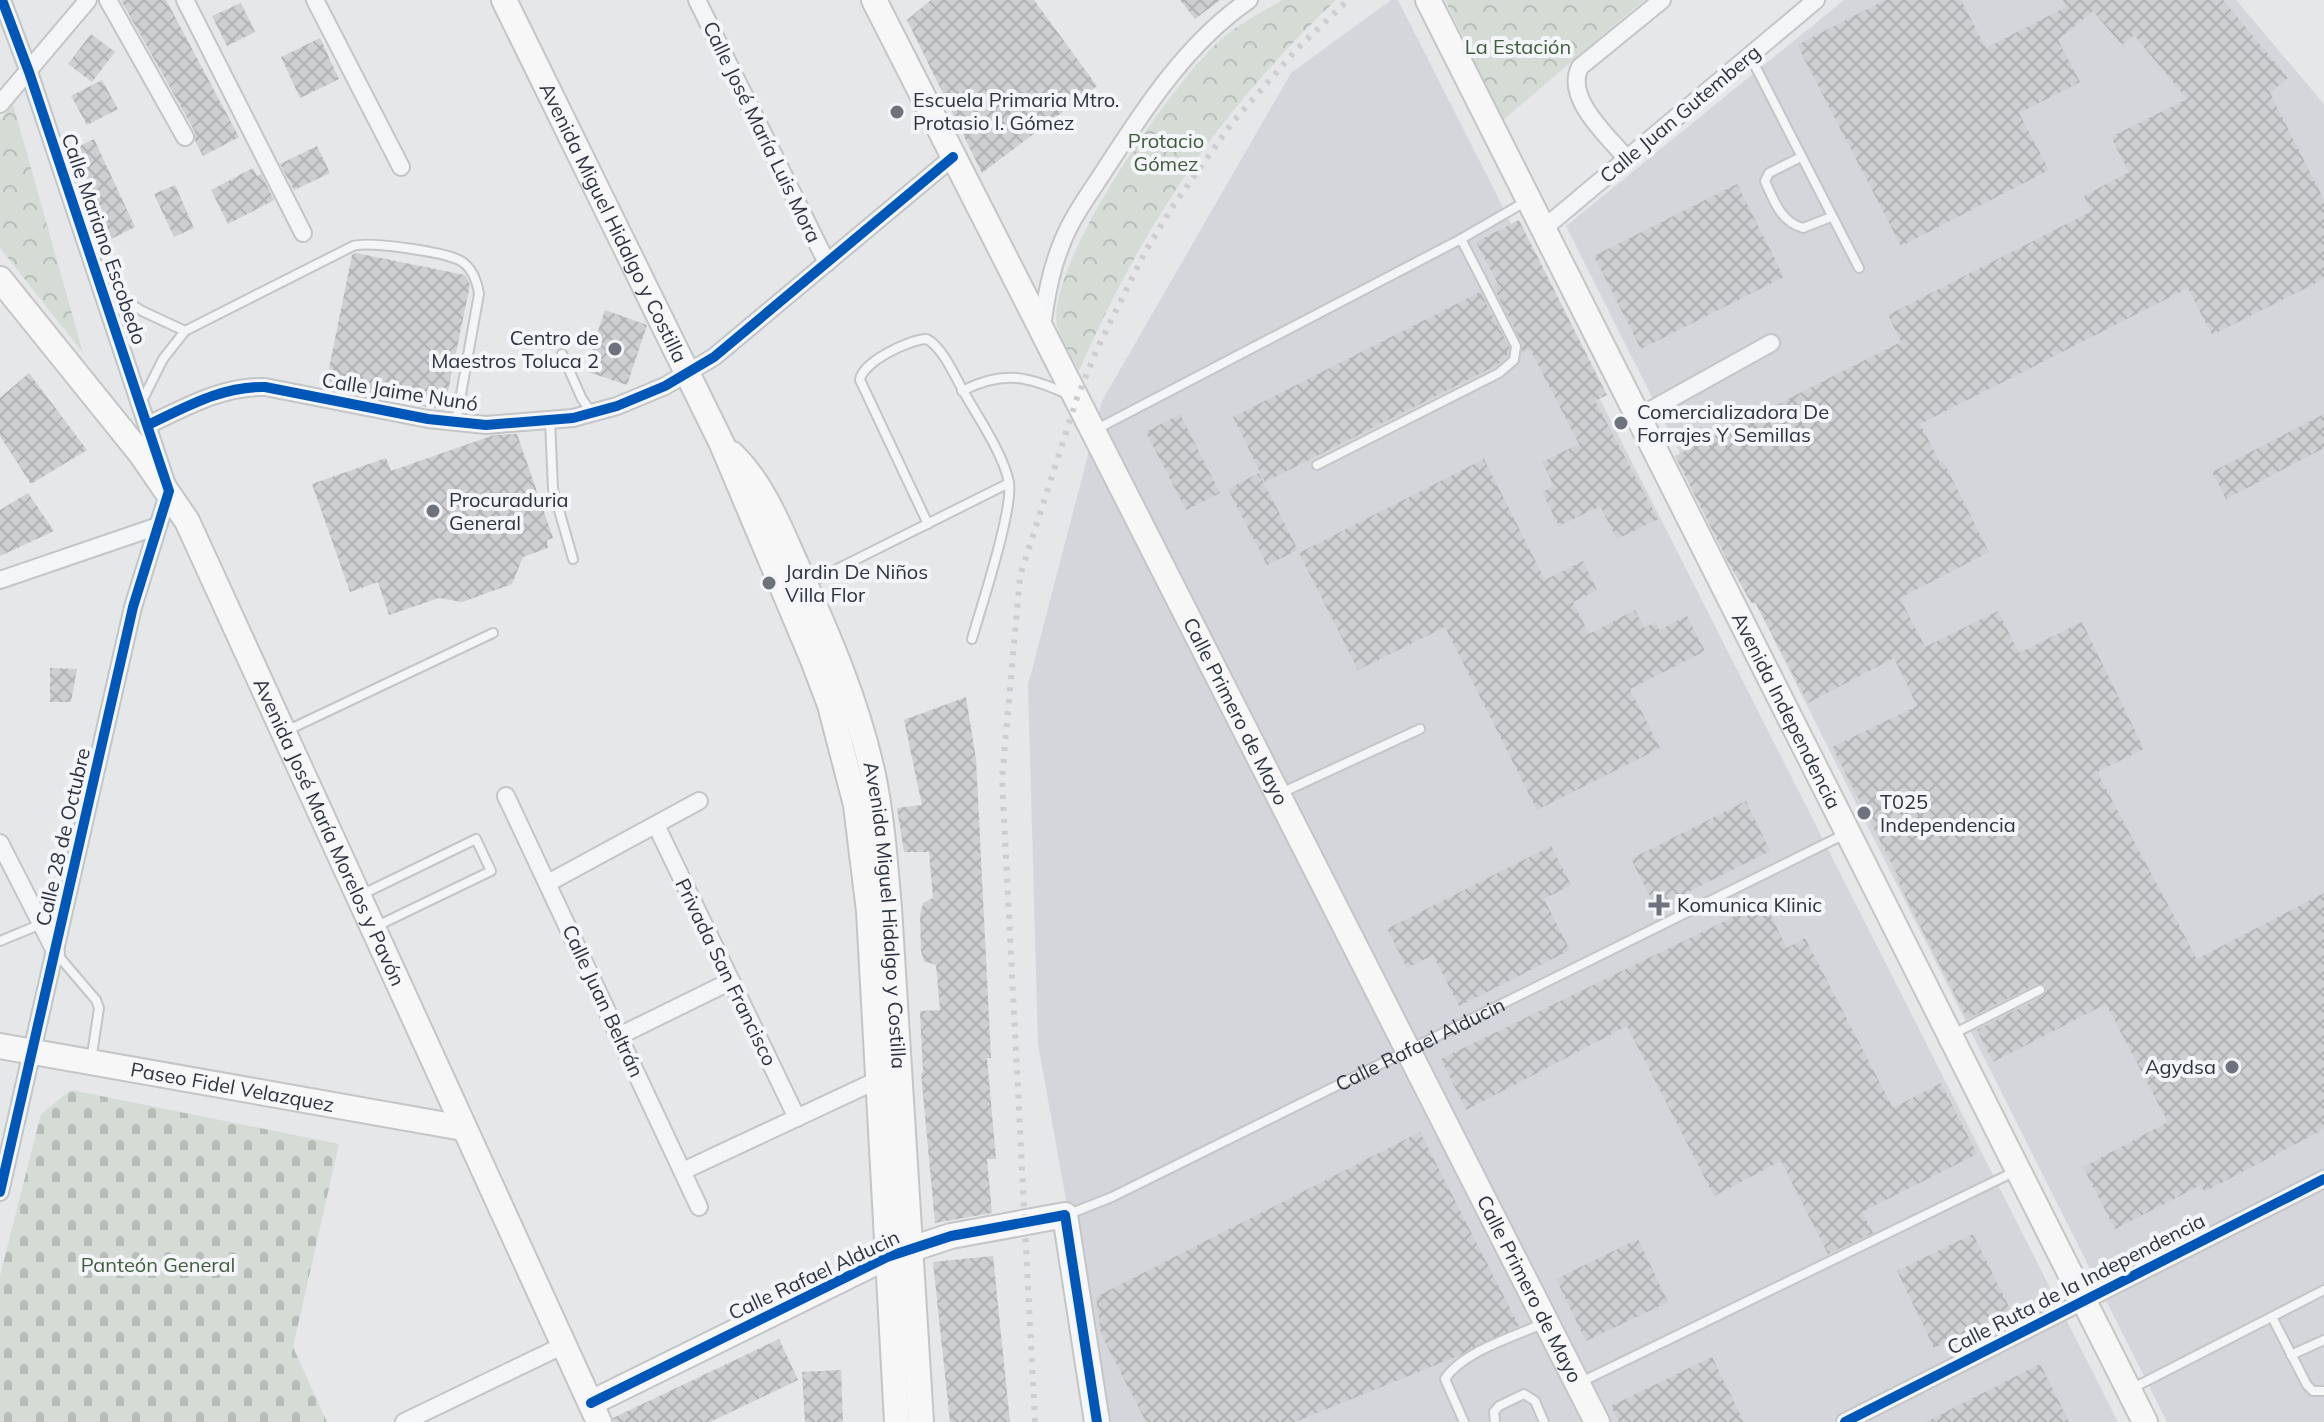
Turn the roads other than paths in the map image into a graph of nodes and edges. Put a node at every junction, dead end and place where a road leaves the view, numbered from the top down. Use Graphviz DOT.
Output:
graph roads {
  1 [pos="2,0"];
  2 [pos="88,0"];
  3 [pos="108,0"];
  4 [pos="185,0"];
  5 [pos="315,0"];
  6 [pos="504,0"];
  7 [pos="697,0"];
  8 [pos="874,0"];
  9 [pos="1249,0"];
  10 [pos="1428,0"];
  11 [pos="1662,0"];
  12 [pos="1816,0"];
  13 [pos="1750,56"];
  14 [pos="29,72"];
  15 [pos="0,104"];
  16 [pos="185,137"];
  17 [pos="953,157"];
  18 [pos="1801,157"];
  19 [pos="1627,159"];
  20 [pos="401,167"];
  21 [pos="1529,200"];
  22 [pos="1831,217"];
  23 [pos="1543,229"];
  24 [pos="303,233"];
  25 [pos="1461,239"];
  26 [pos="827,263"];
  27 [pos="1859,268"];
  28 [pos="0,279"];
  29 [pos="100,283"];
  30 [pos="1042,326"];
  31 [pos="185,331"];
  32 [pos="1771,343"];
  33 [pos="562,354"];
  34 [pos="689,374"];
  35 [pos="962,391"];
  36 [pos="1077,398"];
  37 [pos="141,405"];
  38 [pos="592,414"];
  39 [pos="1638,417"];
  40 [pos="550,421"];
  41 [pos="456,423"];
  42 [pos="148,425"];
  43 [pos="1094,430"];
  44 [pos="722,444"];
  45 [pos="1317,465"];
  46 [pos="1009,483"];
  47 [pos="169,491"];
  48 [pos="928,524"];
  49 [pos="158,526"];
  50 [pos="573,559"];
  51 [pos="0,580"];
  52 [pos="806,585"];
  53 [pos="493,633"];
  54 [pos="972,639"];
  55 [pos="1420,729"];
  56 [pos="282,733"];
  57 [pos="1279,795"];
  58 [pos="506,796"];
  59 [pos="699,801"];
  60 [pos="656,825"];
  61 [pos="1847,833"];
  62 [pos="0,843"];
  63 [pos="548,883"];
  64 [pos="357,897"];
  65 [pos="41,924"];
  66 [pos="372,929"];
  67 [pos="0,941"];
  68 [pos="56,953"];
  69 [pos="731,981"];
  70 [pos="2040,990"];
  71 [pos="619,1036"];
  72 [pos="1949,1036"];
  73 [pos="0,1046"];
  74 [pos="1408,1050"];
  75 [pos="33,1051"];
  76 [pos="90,1062"];
  77 [pos="900,1066"];
  78 [pos="879,1080"];
  79 [pos="797,1118"];
  80 [pos="463,1128"];
  81 [pos="683,1171"];
  82 [pos="2017,1171"];
  83 [pos="2324,1179"];
  84 [pos="0,1192"];
  85 [pos="699,1207"];
  86 [pos="1065,1215"];
  87 [pos="911,1248"];
  88 [pos="887,1257"];
  89 [pos="2324,1290"];
  90 [pos="2084,1301"];
  91 [pos="2272,1317"];
  92 [pos="1547,1322"];
  93 [pos="2324,1340"];
  94 [pos="564,1345"];
  95 [pos="2291,1355"];
  96 [pos="1578,1384"];
  97 [pos="907,1389"];
  98 [pos="2129,1390"];
  99 [pos="2324,1391"];
  100 [pos="595,1413"];
  101 [pos="404,1422"];
  102 [pos="897,1422"];
  103 [pos="921,1422"];
  104 [pos="1097,1422"];
  105 [pos="1464,1422"];
  106 [pos="1495,1422"];
  107 [pos="1544,1422"];
  108 [pos="1597,1422"];
  109 [pos="1845,1422"];
  110 [pos="2145,1422"];
  1 -- 14 [label="street, Calle Mariano Escobedo"];
  2 -- 14 [label="street"];
  3 -- 16 [label="street"];
  4 -- 24 [label="street"];
  5 -- 20 [label="street"];
  6 -- 34 [label="main road, Avenida Miguel Hidalgo y Costilla"];
  7 -- 26 [label="street, Calle José María Luis Mora"];
  8 -- 17 [label="main road, Calle Primero de Mayo"];
  9 -- 30 [label="street"];
  10 -- 21 [label="main road, Avenida Independencia"];
  11 -- 19 [label="street"];
  12 -- 13 [label="street, Calle Juan Gutemberg"];
  13 -- 18 [label="lane"];
  13 -- 19 [label="street, Calle Juan Gutemberg"];
  14 -- 15 [label="street"];
  14 -- 29 [label="street, Calle Mariano Escobedo"];
  17 -- 26 [label="street, Calle Jaime Nunó"];
  17 -- 30 [label="main road, Calle Primero de Mayo"];
  18 -- 22 [label="lane"];
  18 -- 22 [label="lane"];
  19 -- 23 [label="street, Calle Juan Gutemberg"];
  21 -- 23 [label="main road, Avenida Independencia"];
  21 -- 25 [label="lane"];
  22 -- 27 [label="lane"];
  23 -- 39 [label="main road, Avenida Independencia"];
  25 -- 43 [label="lane"];
  25 -- 45 [label="lane"];
  26 -- 34 [label="street, Calle Jaime Nunó"];
  28 -- 47 [label="main road, Avenida José María Morelos y Pavón"];
  29 -- 31 [label="lane"];
  29 -- 37 [label="street, Calle Mariano Escobedo"];
  30 -- 36 [label="main road, Calle Primero de Mayo"];
  31 -- 37 [label="lane"];
  31 -- 41 [label="lane"];
  32 -- 39 [label="street"];
  33 -- 38 [label="lane"];
  34 -- 38 [label="street, Calle Jaime Nunó"];
  34 -- 44 [label="main road, Avenida Miguel Hidalgo y Costilla"];
  35 -- 36 [label="lane"];
  35 -- 46 [label="lane"];
  35 -- 48 [label="lane"];
  36 -- 43 [label="main road, Calle Primero de Mayo"];
  37 -- 42 [label="street, Calle Mariano Escobedo"];
  38 -- 40 [label="street, Calle Jaime Nunó"];
  39 -- 61 [label="main road, Avenida Independencia"];
  40 -- 41 [label="street, Calle Jaime Nunó"];
  40 -- 50 [label="lane"];
  41 -- 42 [label="street, Calle Jaime Nunó"];
  42 -- 47 [label="street, Calle Mariano Escobedo"];
  43 -- 57 [label="main road, Calle Primero de Mayo"];
  44 -- 52 [label="main road, Avenida Miguel Hidalgo y Costilla"];
  44 -- 78 [label="main road, Avenida Miguel Hidalgo y Costilla"];
  46 -- 48 [label="lane"];
  46 -- 54 [label="lane"];
  47 -- 49 [label="street, Calle 28 de Octubre"];
  47 -- 56 [label="main road, Avenida José María Morelos y Pavón"];
  48 -- 52 [label="lane"];
  49 -- 51 [label="street"];
  49 -- 68 [label="street, Calle 28 de Octubre"];
  52 -- 77 [label="main road, Avenida Miguel Hidalgo y Costilla"];
  53 -- 56 [label="lane"];
  55 -- 57 [label="lane"];
  56 -- 64 [label="main road, Avenida José María Morelos y Pavón"];
  57 -- 74 [label="main road, Calle Primero de Mayo"];
  58 -- 63 [label="street, Calle Juan Beltrán"];
  59 -- 60 [label="street"];
  60 -- 63 [label="street"];
  60 -- 69 [label="street, Privada San Francisco"];
  61 -- 72 [label="main road, Avenida Independencia"];
  61 -- 74 [label="lane, Calle Rafael Alducin"];
  62 -- 65 [label="street"];
  63 -- 71 [label="street, Calle Juan Beltrán"];
  64 -- 66 [label="main road, Avenida José María Morelos y Pavón"];
  64 -- 66 [label="lane"];
  65 -- 67 [label="lane"];
  65 -- 68 [label="street"];
  66 -- 80 [label="main road, Avenida José María Morelos y Pavón"];
  68 -- 75 [label="street, Calle 28 de Octubre"];
  68 -- 76 [label="lane"];
  69 -- 71 [label="street"];
  69 -- 79 [label="street, Privada San Francisco"];
  70 -- 72 [label="lane"];
  71 -- 81 [label="street, Calle Juan Beltrán"];
  72 -- 82 [label="main road, Avenida Independencia"];
  73 -- 75 [label="main road, Paseo Fidel Velazquez"];
  74 -- 86 [label="lane, Calle Rafael Alducin"];
  74 -- 92 [label="main road, Calle Primero de Mayo"];
  75 -- 76 [label="main road, Paseo Fidel Velazquez"];
  75 -- 84 [label="street, Calle 28 de Octubre"];
  76 -- 80 [label="main road, Paseo Fidel Velazquez"];
  77 -- 78 [label="street"];
  77 -- 87 [label="main road, Avenida Miguel Hidalgo y Costilla"];
  78 -- 79 [label="street"];
  78 -- 88 [label="main road, Avenida Miguel Hidalgo y Costilla"];
  79 -- 81 [label="street"];
  80 -- 94 [label="main road, Avenida José María Morelos y Pavón"];
  81 -- 85 [label="street, Calle Juan Beltrán"];
  82 -- 90 [label="main road, Avenida Independencia"];
  82 -- 96 [label="lane"];
  83 -- 90 [label="street, Calle Ruta de la Independencia"];
  86 -- 87 [label="main road, Calle Rafael Alducin"];
  86 -- 104 [label="main road"];
  87 -- 88 [label="main road, Calle Rafael Alducin"];
  87 -- 97 [label="main road, Avenida Miguel Hidalgo y Costilla"];
  88 -- 97 [label="main road, Avenida Miguel Hidalgo y Costilla"];
  88 -- 100 [label="main road, Calle Rafael Alducin"];
  89 -- 91 [label="lane"];
  90 -- 98 [label="main road, Avenida Independencia"];
  90 -- 109 [label="street, Calle Ruta de la Independencia"];
  91 -- 95 [label="lane"];
  91 -- 98 [label="lane"];
  92 -- 96 [label="main road, Calle Primero de Mayo"];
  92 -- 105 [label="lane"];
  93 -- 95 [label="lane"];
  94 -- 100 [label="main road, Avenida José María Morelos y Pavón"];
  94 -- 101 [label="street"];
  95 -- 99 [label="lane"];
  96 -- 108 [label="main road, Calle Primero de Mayo"];
  97 -- 102 [label="main road, Avenida Miguel Hidalgo y Costilla"];
  97 -- 103 [label="main road, Avenida Miguel Hidalgo y Costilla"];
  98 -- 110 [label="main road, Avenida Independencia"];
  106 -- 107 [label="lane"];
}
